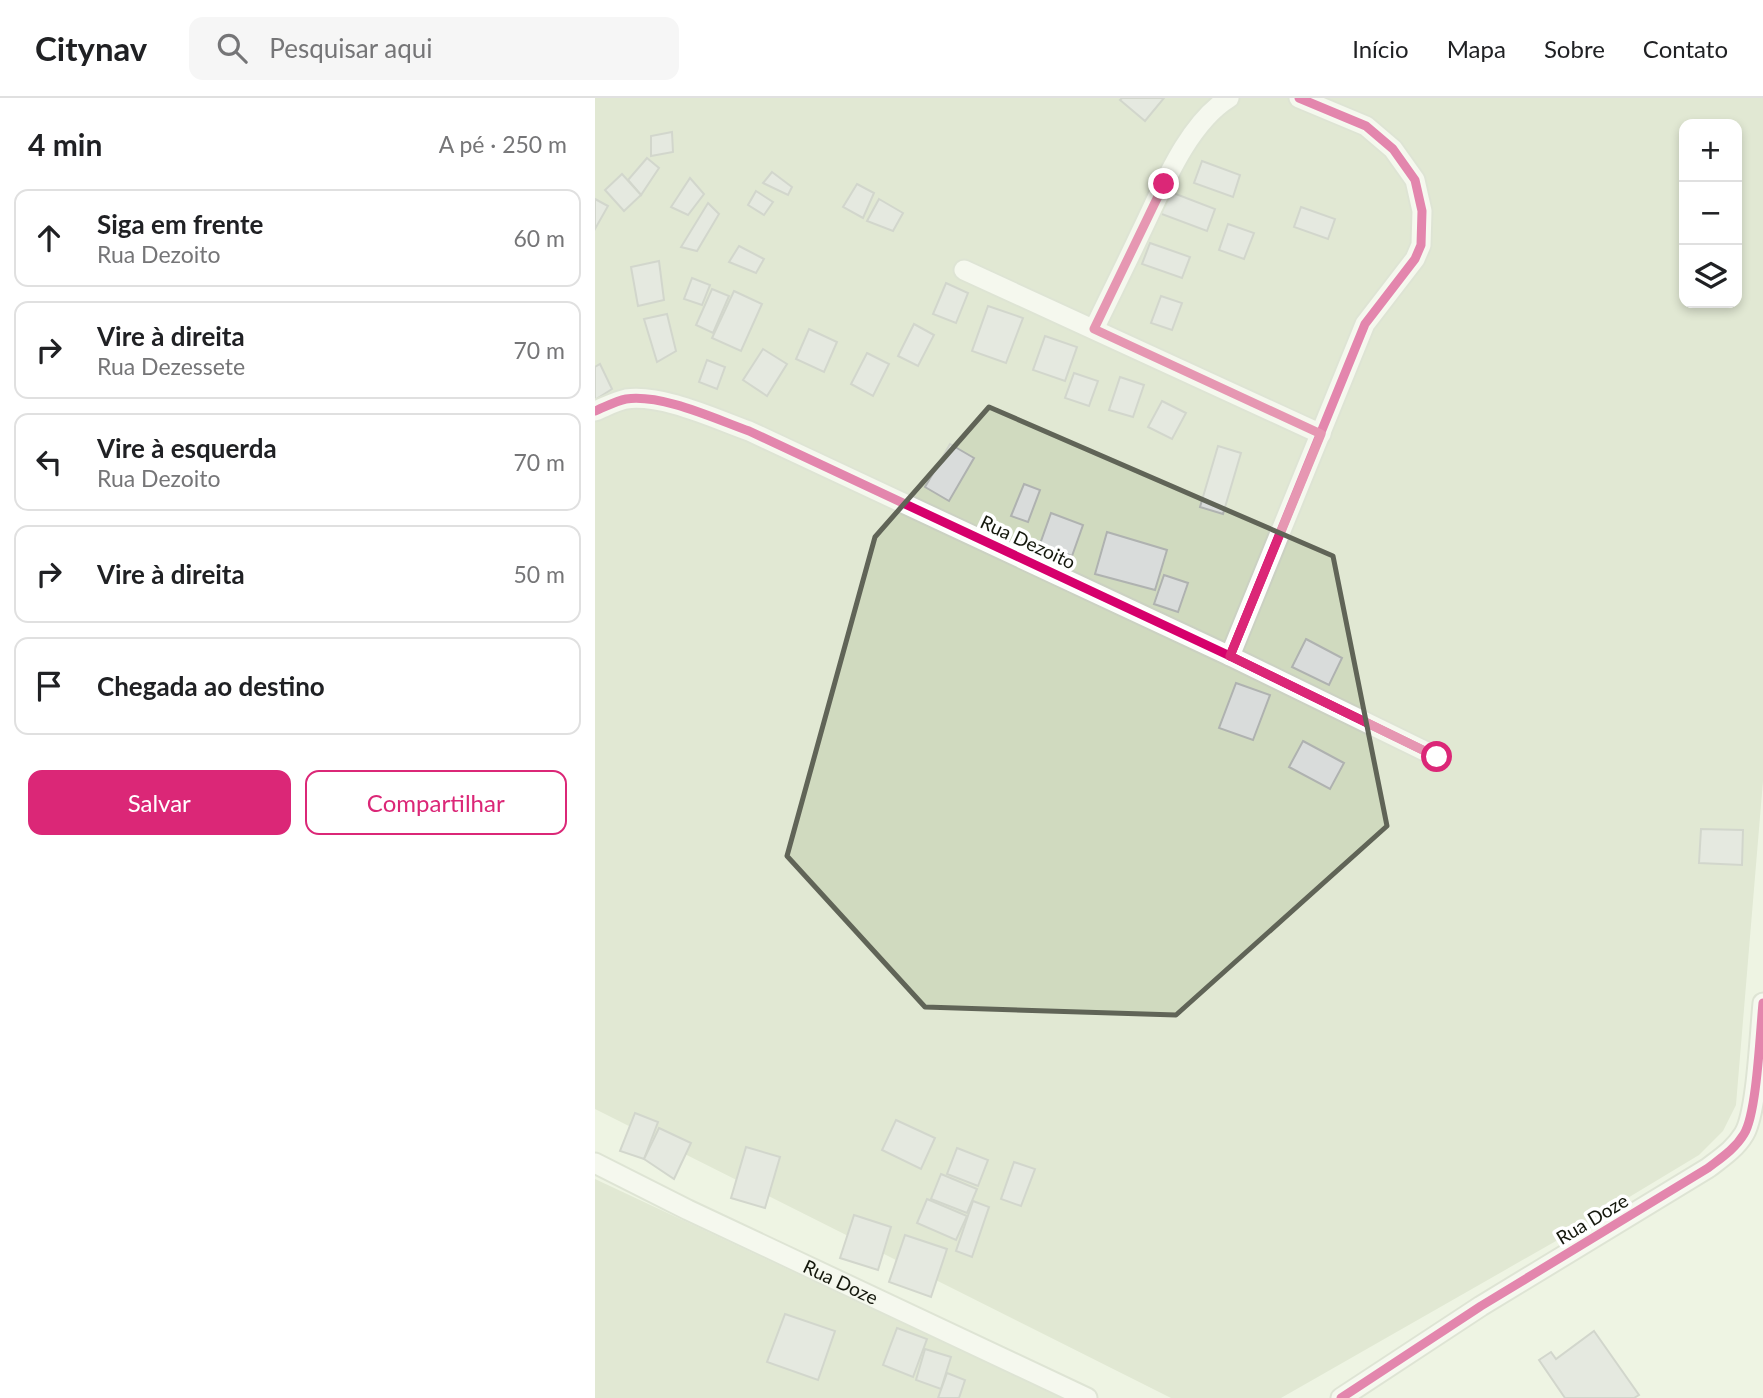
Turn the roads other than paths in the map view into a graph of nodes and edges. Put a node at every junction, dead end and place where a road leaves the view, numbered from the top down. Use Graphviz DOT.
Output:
graph roads {
  1 [pos="1229,98"];
  2 [pos="1299,98"];
  3 [pos="964,270"];
  4 [pos="1094,329"];
  5 [pos="595,411"];
  6 [pos="1321,434"];
  7 [pos="1230,656"];
  8 [pos="1437,757"];
  9 [pos="1763,1003"];
  10 [pos="595,1163"];
  11 [pos="1087,1398"];
  12 [pos="1341,1398"];
  1 -- 4 [label="street"];
  2 -- 6 [label="street"];
  3 -- 4 [label="street"];
  4 -- 6 [label="street"];
  5 -- 7 [label="street, Rua Dezoito"];
  6 -- 7 [label="street"];
  7 -- 8 [label="street, Rua Dezoito"];
  9 -- 12 [label="street, Rua Doze"];
  10 -- 11 [label="street, Rua Doze"];
}
